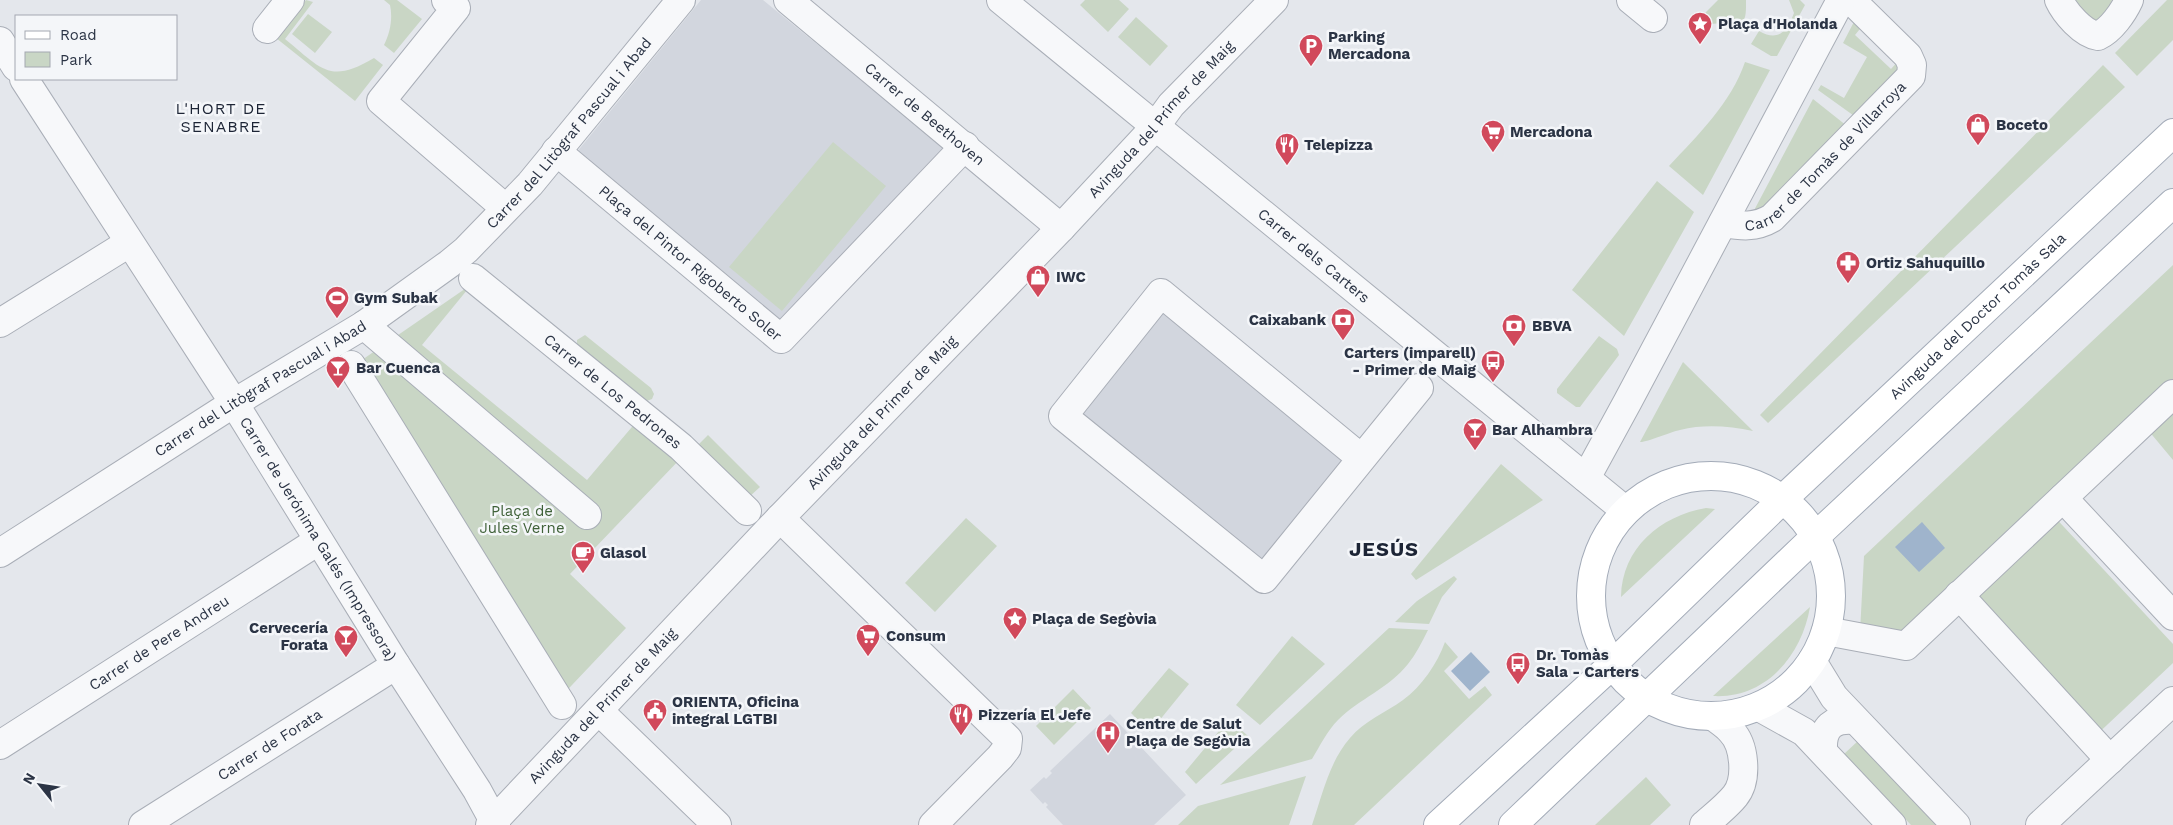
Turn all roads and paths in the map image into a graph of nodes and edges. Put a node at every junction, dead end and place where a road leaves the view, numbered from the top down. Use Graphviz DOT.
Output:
graph roads {
  1 [pos="290,0"];
  2 [pos="446,0"];
  3 [pos="681,0"];
  4 [pos="788,0"];
  5 [pos="1274,0"];
  6 [pos="1631,0"];
  7 [pos="1841,0"];
  8 [pos="1851,0"];
  9 [pos="2059,0"];
  10 [pos="2129,0"];
  11 [pos="1005,1"];
  12 [pos="1653,18"];
  13 [pos="267,29"];
  14 [pos="0,41"];
  15 [pos="15,65"];
  16 [pos="25,80"];
  17 [pos="1154,126"];
  18 [pos="2173,133"];
  19 [pos="965,146"];
  20 [pos="556,151"];
  21 [pos="2173,203"];
  22 [pos="505,208"];
  23 [pos="1723,223"];
  24 [pos="1061,228"];
  25 [pos="129,243"];
  26 [pos="473,278"];
  27 [pos="0,323"];
  28 [pos="364,325"];
  29 [pos="351,365"];
  30 [pos="1419,388"];
  31 [pos="2173,394"];
  32 [pos="234,403"];
  33 [pos="1361,458"];
  34 [pos="1586,478"];
  35 [pos="2063,498"];
  36 [pos="1783,499"];
  37 [pos="747,511"];
  38 [pos="1626,511"];
  39 [pos="587,515"];
  40 [pos="780,518"];
  41 [pos="1816,536"];
  42 [pos="318,541"];
  43 [pos="0,554"];
  44 [pos="1959,595"];
  45 [pos="2173,616"];
  46 [pos="1826,631"];
  47 [pos="1812,661"];
  48 [pos="396,665"];
  49 [pos="1612,665"];
  50 [pos="1646,698"];
  51 [pos="2173,701"];
  52 [pos="562,706"];
  53 [pos="1759,707"];
  54 [pos="599,711"];
  55 [pos="1713,716"];
  56 [pos="1855,720"];
  57 [pos="0,745"];
  58 [pos="1823,750"];
  59 [pos="2110,760"];
  60 [pos="493,824"];
  61 [pos="143,825"];
  62 [pos="717,825"];
  63 [pos="933,825"];
  64 [pos="1438,825"];
  65 [pos="1513,825"];
  66 [pos="1704,825"];
  67 [pos="1892,825"];
  68 [pos="1956,825"];
  69 [pos="2040,825"];
  1 -- 13 [label="street"];
  2 -- 22 [label="street"];
  3 -- 20 [label="street, Carrer del Litògraf Pascual i Abad"];
  4 -- 19 [label="street, Carrer de Beethoven"];
  5 -- 17 [label="street, Avinguda del Primer de Maig"];
  6 -- 12 [label="street"];
  7 -- 23 [label="street, Carrer de Tomàs de Villarroya"];
  8 -- 23 [label="street, Carrer de Tomàs de Villarroya"];
  9 -- 10 [label="street"];
  11 -- 17 [label="street, Carrer dels Carters"];
  14 -- 15 [label="street"];
  16 -- 25 [label="street, Carrer de Jerónima Galés (Impressora)"];
  17 -- 24 [label="street, Avinguda del Primer de Maig"];
  17 -- 34 [label="street, Carrer dels Carters"];
  18 -- 36 [label="main road, Avinguda del Doctor Tomàs Sala"];
  19 -- 20 [label="street, Plaça del Pintor Rigoberto Soler"];
  19 -- 24 [label="street, Carrer de Beethoven"];
  20 -- 22 [label="street, Carrer del Litògraf Pascual i Abad"];
  21 -- 41 [label="main road"];
  22 -- 28 [label="street, Carrer del Litògraf Pascual i Abad"];
  23 -- 34 [label="street, Carrer de Tomàs de Villarroya"];
  24 -- 40 [label="street, Avinguda del Primer de Maig"];
  25 -- 27 [label="street"];
  25 -- 32 [label="street, Carrer de Jerónima Galés (Impressora)"];
  26 -- 37 [label="street, Carrer de Los Pedrones"];
  28 -- 32 [label="street, Carrer del Litògraf Pascual i Abad"];
  28 -- 39 [label="street"];
  29 -- 52 [label="street"];
  30 -- 33 [label="street"];
  31 -- 35 [label="street"];
  32 -- 42 [label="street, Carrer de Jerónima Galés (Impressora)"];
  32 -- 43 [label="street, Carrer del Litògraf Pascual i Abad"];
  33 -- 33 [label="street"];
  34 -- 38 [label="street, Carrer dels Carters"];
  35 -- 44 [label="street"];
  35 -- 45 [label="street"];
  36 -- 38 [label="main road"];
  36 -- 41 [label="main road"];
  36 -- 49 [label="main road, Avinguda del Doctor Tomàs Sala"];
  38 -- 49 [label="main road"];
  40 -- 54 [label="street, Avinguda del Primer de Maig"];
  40 -- 63 [label="street"];
  41 -- 46 [label="main road"];
  41 -- 50 [label="main road"];
  42 -- 48 [label="street, Carrer de Jerónima Galés (Impressora)"];
  42 -- 57 [label="street, Carrer de Pere Andreu"];
  44 -- 46 [label="street"];
  44 -- 59 [label="street"];
  46 -- 47 [label="main road"];
  47 -- 53 [label="main road"];
  47 -- 56 [label="street"];
  48 -- 60 [label="street, Carrer de Jerónima Galés (Impressora)"];
  48 -- 61 [label="street, Carrer de Forata"];
  49 -- 50 [label="main road"];
  49 -- 64 [label="main road, Avinguda del Doctor Tomàs Sala"];
  50 -- 55 [label="main road"];
  50 -- 65 [label="main road"];
  51 -- 59 [label="street"];
  53 -- 55 [label="main road"];
  53 -- 58 [label="street"];
  54 -- 60 [label="street, Avinguda del Primer de Maig"];
  54 -- 62 [label="street"];
  55 -- 66 [label="street"];
  56 -- 58 [label="street"];
  56 -- 68 [label="street"];
  58 -- 67 [label="street"];
  59 -- 69 [label="street"];
}
